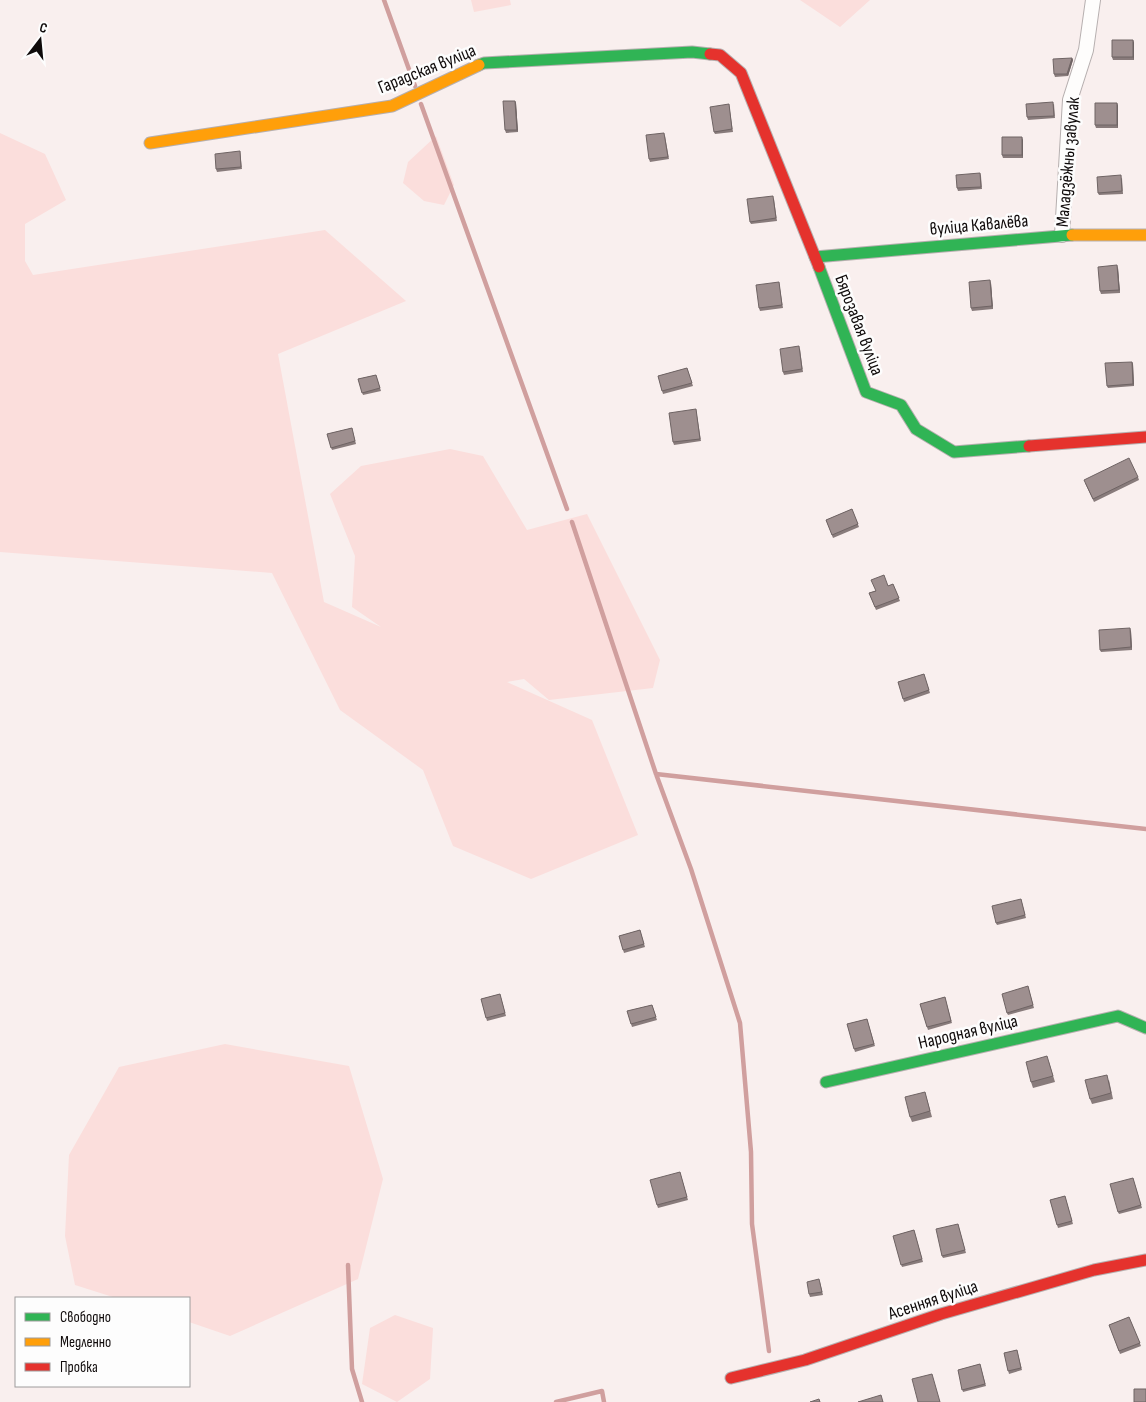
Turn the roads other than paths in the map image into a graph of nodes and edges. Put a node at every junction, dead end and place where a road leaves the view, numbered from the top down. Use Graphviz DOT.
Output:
graph roads {
  1 [pos="1093,0"];
  2 [pos="741,73"];
  3 [pos="150,143"];
  4 [pos="1146,235"];
  5 [pos="1062,236"];
  6 [pos="815,257"];
  7 [pos="1146,437"];
  8 [pos="1146,1028"];
  9 [pos="826,1082"];
  10 [pos="1146,1260"];
  11 [pos="731,1378"];
  1 -- 5 [label="street, Маладзёжны завулак"];
  2 -- 3 [label="street, Гарадская вуліца"];
  2 -- 6 [label="street, Бярозавая вуліца"];
  4 -- 5 [label="street, вуліца Кавалёва"];
  5 -- 6 [label="street, вуліца Кавалёва"];
  6 -- 7 [label="street, Бярозавая вуліца"];
  8 -- 9 [label="street, Народная вуліца"];
  10 -- 11 [label="street, Асенняя вуліца"];
}
